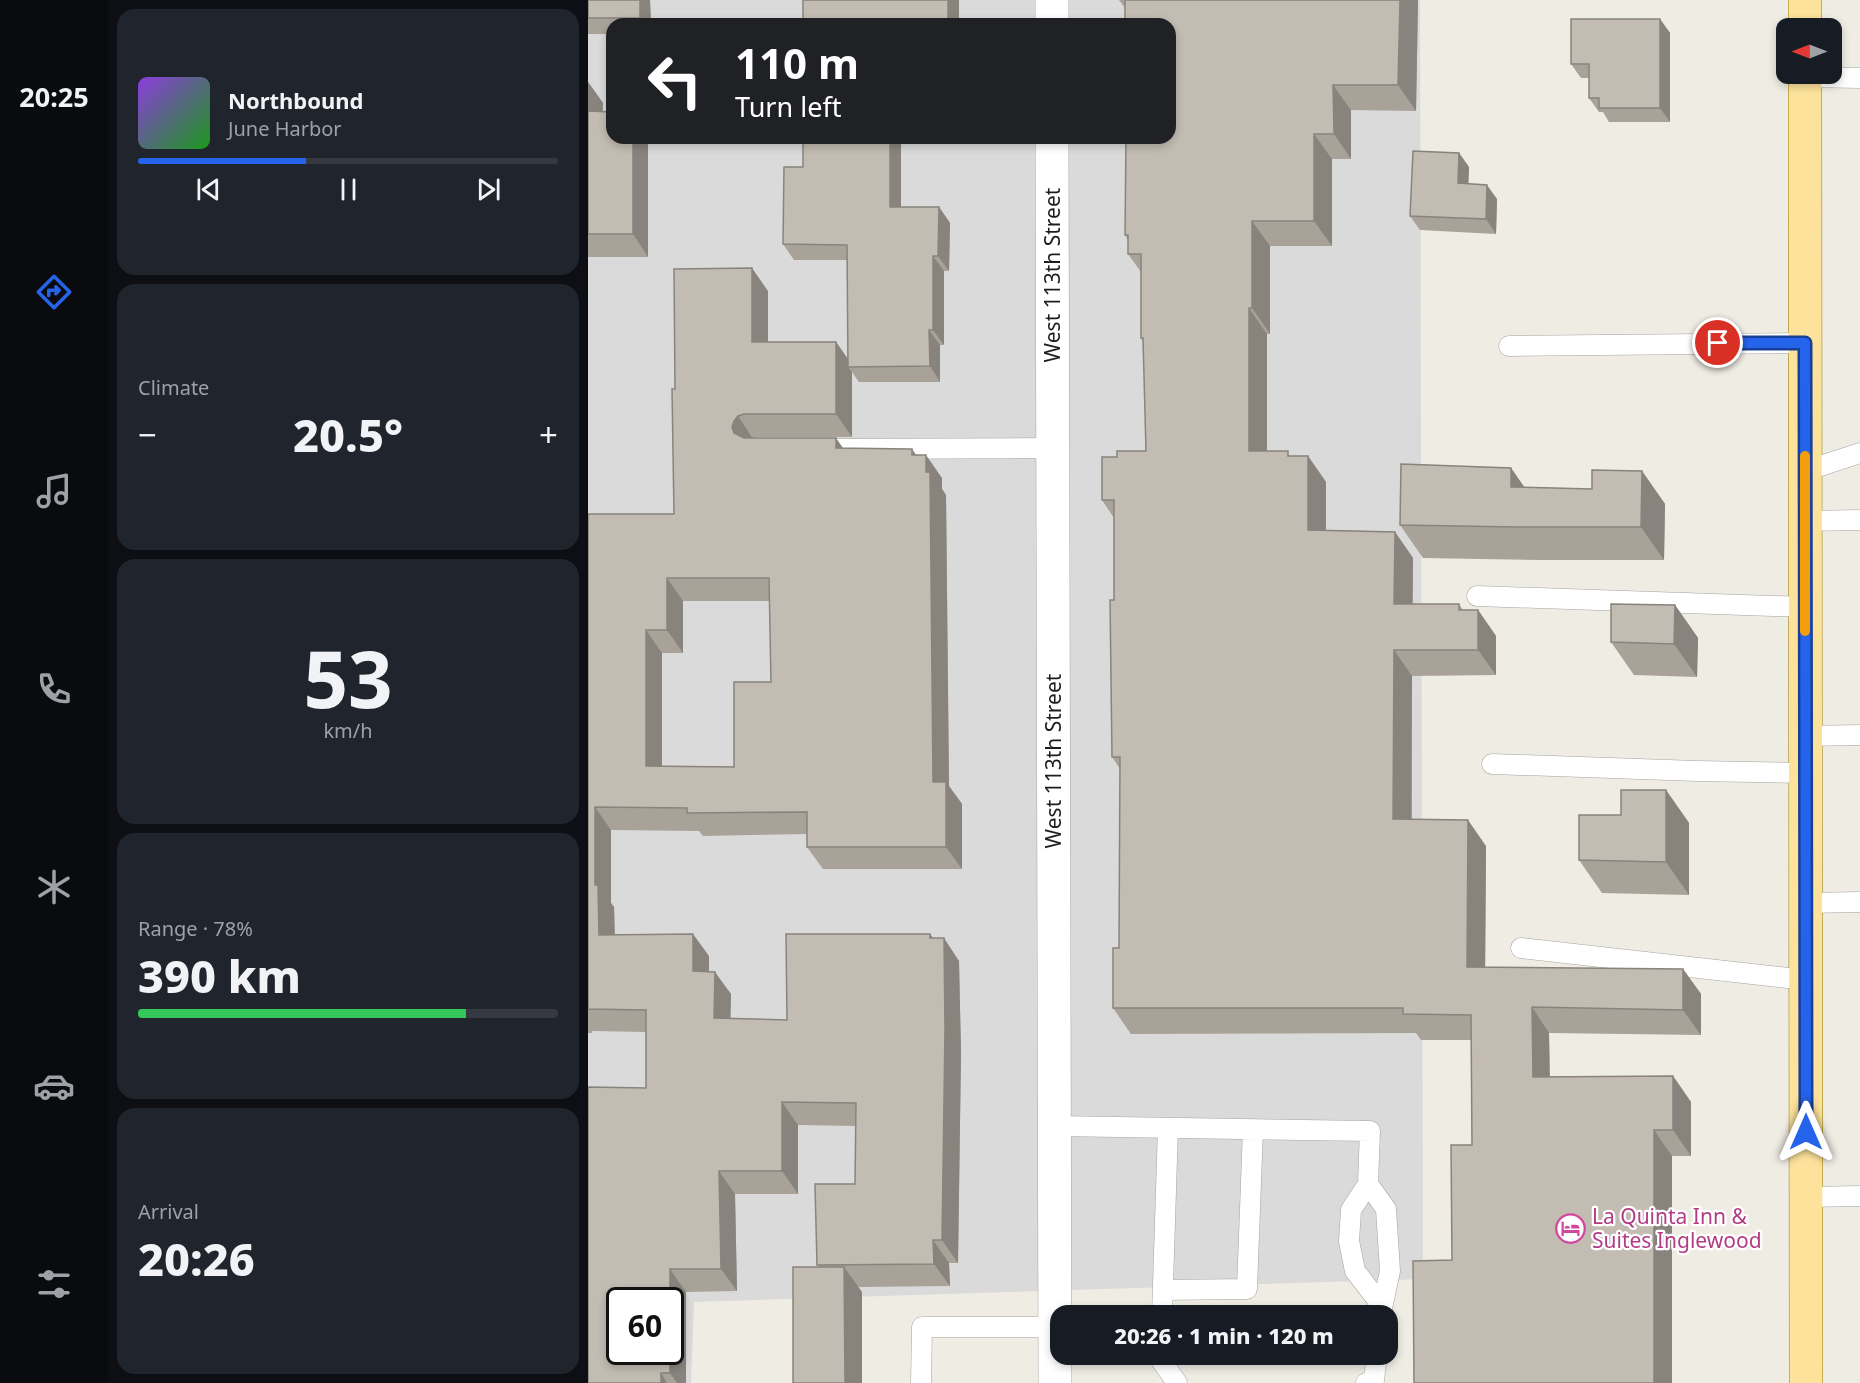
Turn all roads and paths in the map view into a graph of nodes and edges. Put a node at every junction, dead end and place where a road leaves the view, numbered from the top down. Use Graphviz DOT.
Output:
graph roads {
  1 [pos="1052,0"];
  2 [pos="1805,0"];
  3 [pos="1052,18"];
  4 [pos="1805,18"];
  5 [pos="1842,77"];
  6 [pos="1860,78"];
  7 [pos="1805,84"];
  8 [pos="1052,144"];
  9 [pos="1805,343"];
  10 [pos="1509,346"];
  11 [pos="1053,448"];
  12 [pos="819,449"];
  13 [pos="1860,453"];
  14 [pos="1805,471"];
  15 [pos="1860,520"];
  16 [pos="1805,521"];
  17 [pos="1476,596"];
  18 [pos="1805,607"];
  19 [pos="1860,735"];
  20 [pos="1805,736"];
  21 [pos="1492,764"];
  22 [pos="1805,772"];
  23 [pos="1860,902"];
  24 [pos="1806,903"];
  25 [pos="1521,948"];
  26 [pos="1806,980"];
  27 [pos="1055,1126"];
  28 [pos="1168,1128"];
  29 [pos="1253,1129"];
  30 [pos="1368,1184"];
  31 [pos="1860,1196"];
  32 [pos="1806,1197"];
  33 [pos="1163,1290"];
  34 [pos="1055,1305"];
  35 [pos="1162,1305"];
  36 [pos="1377,1305"];
  37 [pos="1382,1305"];
  38 [pos="1050,1328"];
  39 [pos="1055,1365"];
  40 [pos="1164,1365"];
  41 [pos="1376,1365"];
  42 [pos="921,1383"];
  43 [pos="1055,1383"];
  44 [pos="1177,1383"];
  45 [pos="1366,1383"];
  46 [pos="1806,1383"];
  1 -- 3 [label="street"];
  2 -- 4 [label="main road"];
  5 -- 6 [label="lane"];
  7 -- 9 [label="main road"];
  8 -- 11 [label="street, West 113th Street"];
  9 -- 10 [label="lane"];
  9 -- 14 [label="main road"];
  11 -- 12 [label="lane"];
  11 -- 27 [label="street, West 113th Street"];
  13 -- 14 [label="lane"];
  14 -- 16 [label="main road"];
  15 -- 16 [label="lane"];
  16 -- 18 [label="main road"];
  17 -- 18 [label="lane"];
  18 -- 20 [label="main road"];
  19 -- 20 [label="lane"];
  20 -- 22 [label="main road"];
  21 -- 22 [label="lane"];
  22 -- 24 [label="main road"];
  23 -- 24 [label="lane"];
  24 -- 26 [label="main road"];
  25 -- 26 [label="lane"];
  26 -- 32 [label="main road"];
  27 -- 28 [label="lane"];
  27 -- 34 [label="street, West 113th Street"];
  28 -- 29 [label="lane"];
  28 -- 33 [label="lane"];
  29 -- 30 [label="lane"];
  29 -- 33 [label="lane"];
  30 -- 36 [label="lane"];
  30 -- 37 [label="lane"];
  31 -- 32 [label="lane"];
  32 -- 46 [label="main road"];
  33 -- 35 [label="lane"];
  38 -- 42 [label="lane"];
  39 -- 43 [label="street, West 113th Street"];
  40 -- 44 [label="lane"];
  41 -- 45 [label="lane"];
}
